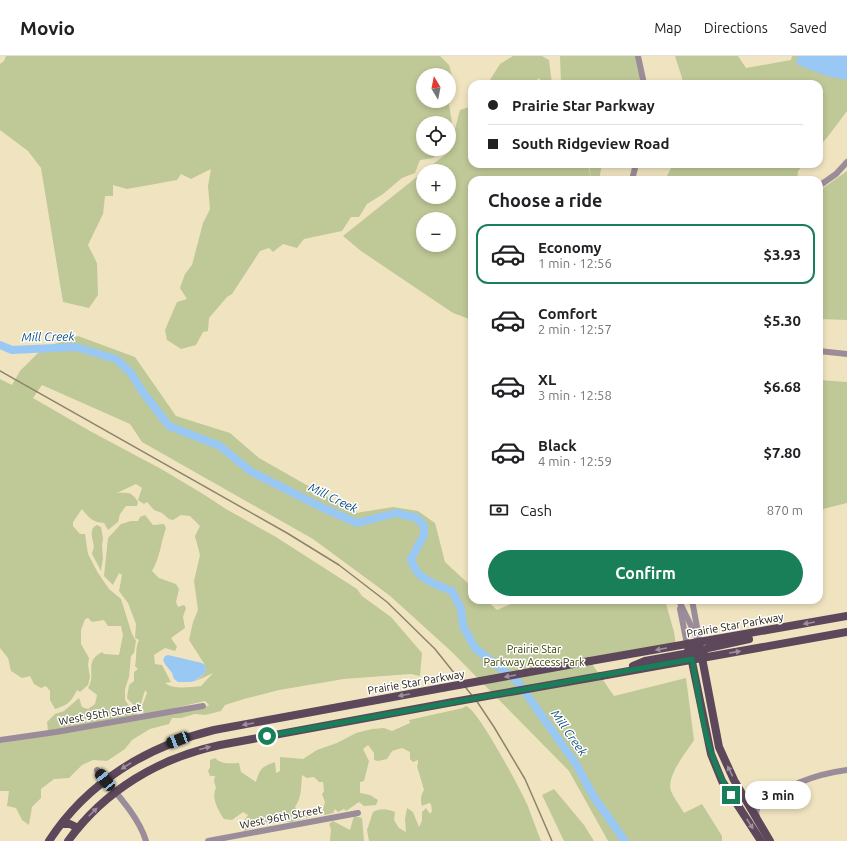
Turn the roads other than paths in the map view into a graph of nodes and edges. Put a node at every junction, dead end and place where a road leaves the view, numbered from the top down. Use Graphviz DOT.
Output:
graph roads {
  1 [pos="638,56"];
  2 [pos="643,80"];
  3 [pos="847,162"];
  4 [pos="823,183"];
  5 [pos="823,351"];
  6 [pos="847,354"];
  7 [pos="679,604"];
  8 [pos="680,604"];
  9 [pos="693,604"];
  10 [pos="847,616"];
  11 [pos="772,630"];
  12 [pos="847,632"];
  13 [pos="699,642"];
  14 [pos="690,652"];
  15 [pos="703,652"];
  16 [pos="202,706"];
  17 [pos="0,740"];
  18 [pos="97,770"];
  19 [pos="847,770"];
  20 [pos="105,780"];
  21 [pos="115,792"];
  22 [pos="748,804"];
  23 [pos="758,806"];
  24 [pos="358,813"];
  25 [pos="757,819"];
  26 [pos="62,824"];
  27 [pos="78,828"];
  28 [pos="49,841"];
  29 [pos="68,841"];
  30 [pos="146,841"];
  31 [pos="208,841"];
  32 [pos="761,841"];
  33 [pos="770,841"];
  1 -- 2 [label="street"];
  3 -- 4 [label="street"];
  5 -- 6 [label="street"];
  7 -- 14 [label="street"];
  8 -- 13 [label="street"];
  9 -- 13 [label="street"];
  10 -- 11 [label="main road, Prairie Star Parkway, one-way"];
  11 -- 13 [label="main road, Prairie Star Parkway"];
  11 -- 15 [label="main road"];
  15 -- 12 [label="main road, Prairie Star Parkway, one-way"];
  13 -- 14 [label="main road"];
  13 -- 15 [label="main road"];
  14 -- 15 [label="main road, Prairie Star Parkway"];
  14 -- 20 [label="main road, Prairie Star Parkway, one-way, bridge"];
  21 -- 14 [label="main road, Prairie Star Parkway, one-way, bridge"];
  14 -- 32 [label="main road, one-way"];
  22 -- 15 [label="main road, one-way"];
  16 -- 17 [label="street, West 95th Street"];
  18 -- 20 [label="street"];
  19 -- 23 [label="street"];
  20 -- 21 [label="street"];
  20 -- 26 [label="main road, Prairie Star Parkway"];
  27 -- 21 [label="main road, Prairie Star Parkway, one-way"];
  21 -- 30 [label="street"];
  22 -- 23 [label="street"];
  22 -- 25 [label="main road"];
  23 -- 25 [label="street"];
  24 -- 31 [label="street, West 96th Street"];
  25 -- 33 [label="main road"];
  26 -- 27 [label="main road"];
  26 -- 28 [label="main road, Prairie Star Parkway"];
  27 -- 29 [label="main road, Prairie Star Parkway"];
}
